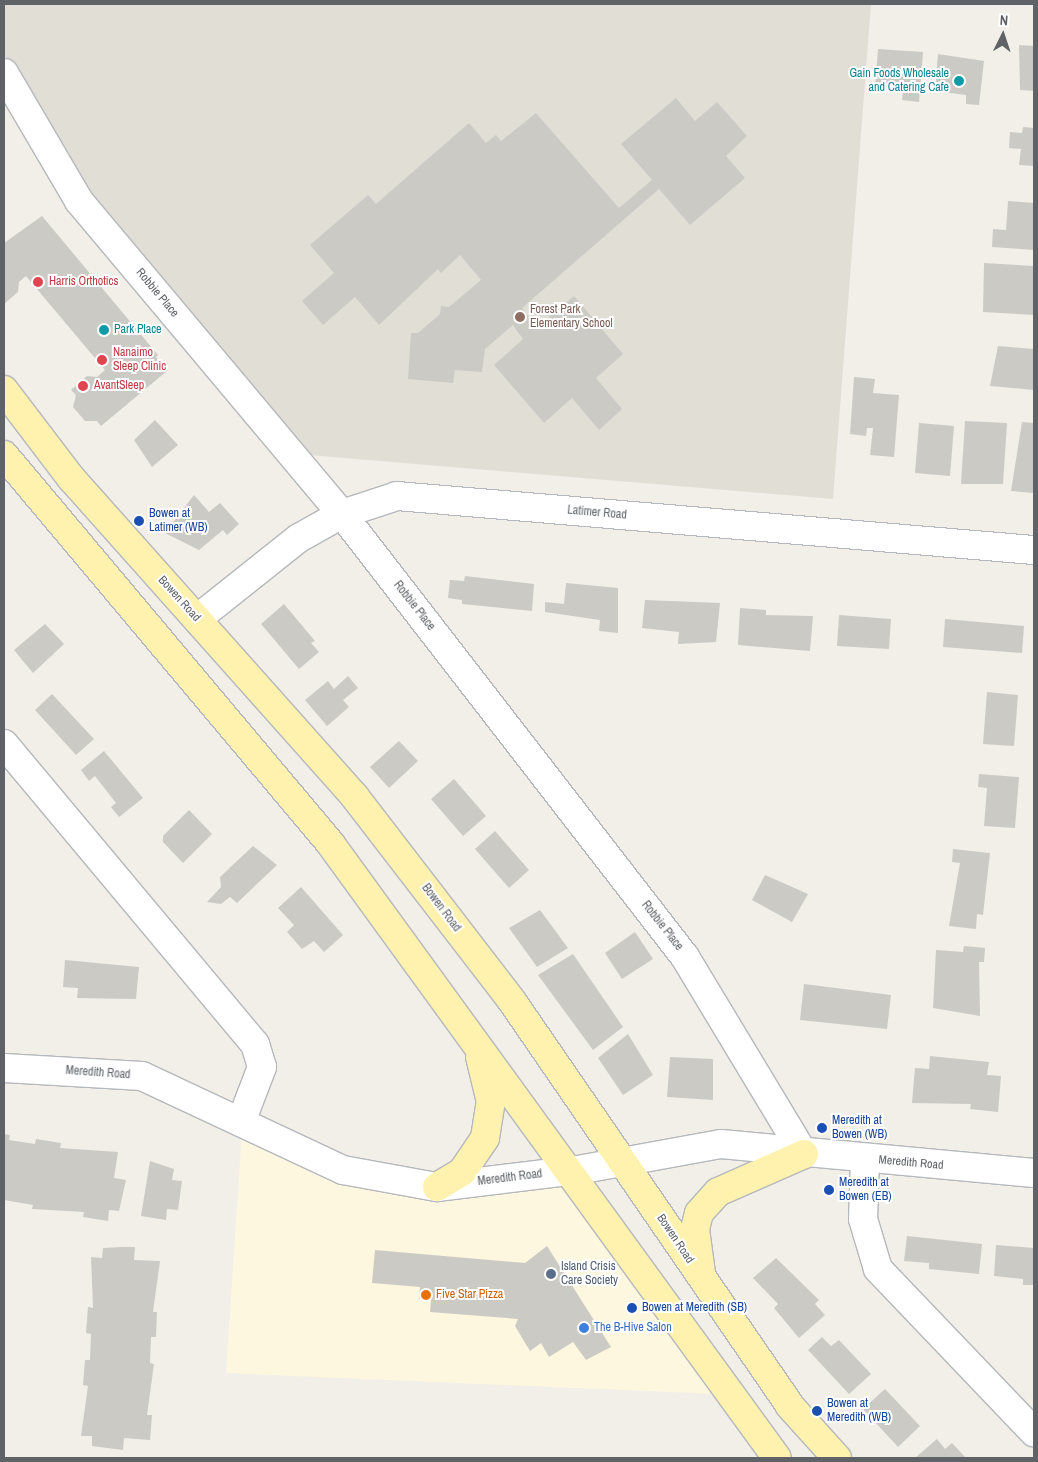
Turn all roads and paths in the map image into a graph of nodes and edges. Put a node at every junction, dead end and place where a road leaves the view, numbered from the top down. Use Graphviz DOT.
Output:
graph roads {
  1 [pos="4,73"];
  2 [pos="4,390"];
  3 [pos="4,455"];
  4 [pos="342,514"];
  5 [pos="1034,550"];
  6 [pos="197,618"];
  7 [pos="4,744"];
  8 [pos="470,1033"];
  9 [pos="4,1068"];
  10 [pos="241,1122"];
  11 [pos="804,1154"];
  12 [pos="864,1159"];
  13 [pos="622,1162"];
  14 [pos="571,1171"];
  15 [pos="1034,1173"];
  16 [pos="437,1187"];
  17 [pos="702,1279"];
  18 [pos="1034,1432"];
  19 [pos="778,1458"];
  20 [pos="837,1458"];
  1 -- 4 [label="street, Robbie Place"];
  2 -- 6 [label="main road, Bowen Road"];
  3 -- 8 [label="main road"];
  4 -- 5 [label="street, Latimer Road"];
  4 -- 6 [label="street, Latimer Road"];
  4 -- 11 [label="street, Robbie Place"];
  6 -- 13 [label="main road, Bowen Road"];
  7 -- 10 [label="street"];
  8 -- 14 [label="main road"];
  8 -- 16 [label="main road"];
  9 -- 10 [label="street, Meredith Road"];
  10 -- 16 [label="street, Meredith Road"];
  11 -- 12 [label="street, Meredith Road"];
  11 -- 13 [label="street, Meredith Road"];
  11 -- 17 [label="main road"];
  12 -- 15 [label="street, Meredith Road"];
  12 -- 18 [label="street"];
  13 -- 14 [label="street, Meredith Road"];
  13 -- 17 [label="main road, Bowen Road"];
  14 -- 16 [label="street, Meredith Road"];
  14 -- 19 [label="main road"];
  17 -- 20 [label="main road, Bowen Road"];
}
